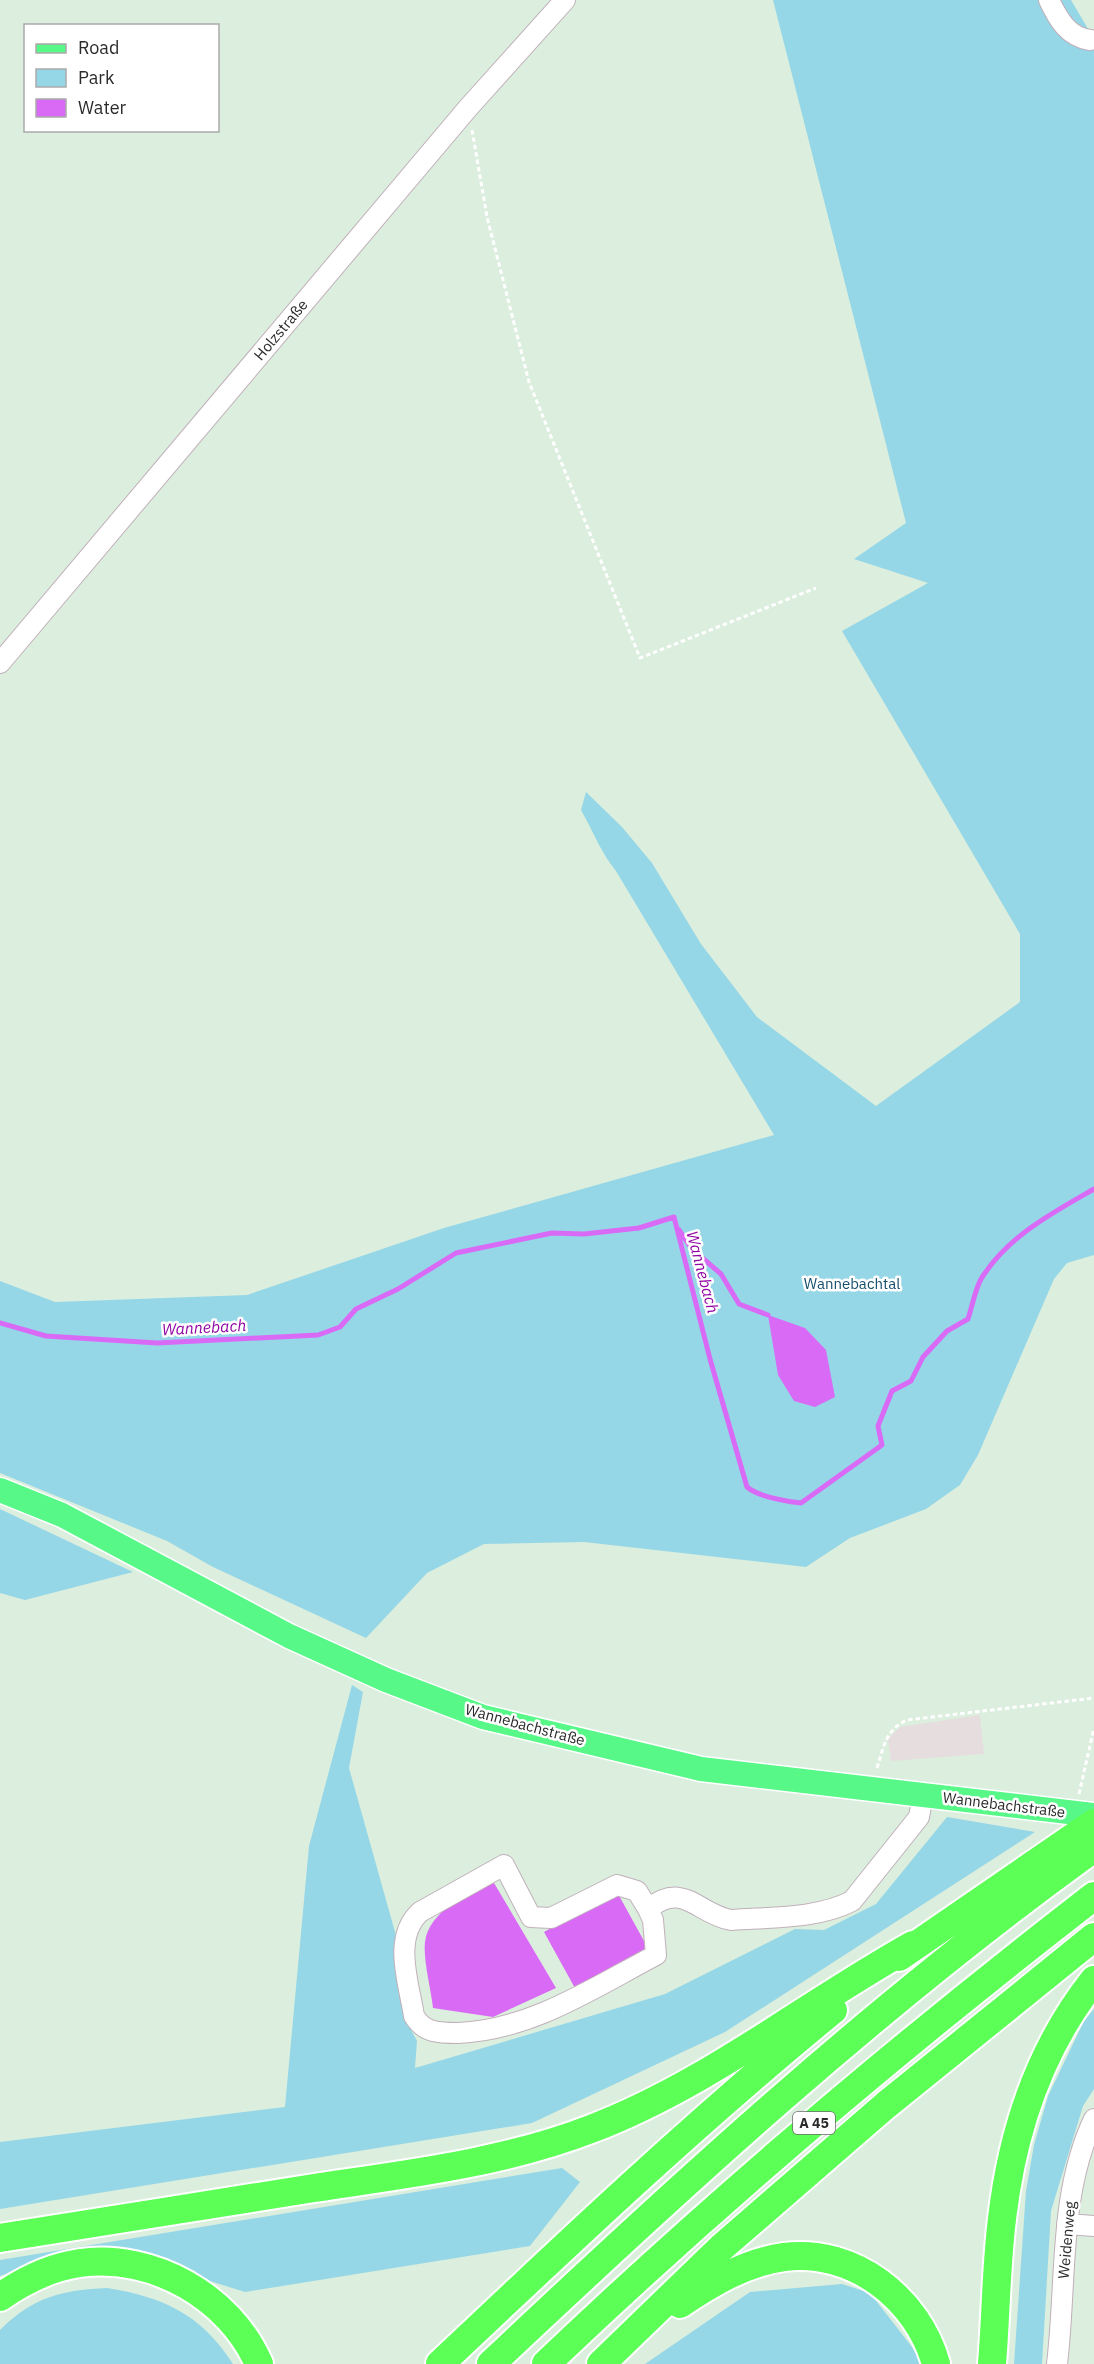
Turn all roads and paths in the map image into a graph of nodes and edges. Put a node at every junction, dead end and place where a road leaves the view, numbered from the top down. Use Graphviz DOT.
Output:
graph roads {
  1 [pos="565,0"];
  2 [pos="1049,0"];
  3 [pos="1090,40"];
  4 [pos="468,108"];
  5 [pos="816,588"];
  6 [pos="0,663"];
  7 [pos="0,1490"];
  8 [pos="1094,1698"];
  9 [pos="1094,1728"];
  10 [pos="871,1790"];
  11 [pos="922,1795"];
  12 [pos="1088,1817"];
  13 [pos="1086,1854"];
  14 [pos="1094,1896"];
  15 [pos="648,1909"];
  16 [pos="1094,1937"];
  17 [pos="913,1945"];
  18 [pos="1094,1980"];
  19 [pos="1094,2119"];
  20 [pos="1067,2224"];
  21 [pos="1094,2226"];
  22 [pos="0,2238"];
  23 [pos="0,2297"];
  24 [pos="259,2364"];
  25 [pos="440,2364"];
  26 [pos="491,2364"];
  27 [pos="546,2364"];
  28 [pos="602,2364"];
  29 [pos="936,2364"];
  30 [pos="992,2364"];
  31 [pos="1057,2364"];
  1 -- 4 [label="street, Holzstraße"];
  2 -- 3 [label="street"];
  4 -- 5 [label="path"];
  4 -- 6 [label="street, Holzstraße"];
  7 -- 10 [label="main road, Wannebachstraße"];
  8 -- 10 [label="path"];
  9 -- 12 [label="path"];
  10 -- 11 [label="main road, Wannebachstraße"];
  11 -- 12 [label="main road, Wannebachstraße"];
  11 -- 15 [label="street"];
  12 -- 17 [label="highway"];
  13 -- 26 [label="highway, A 45"];
  14 -- 27 [label="highway, A 45"];
  15 -- 15 [label="street"];
  16 -- 28 [label="highway"];
  17 -- 22 [label="highway"];
  17 -- 25 [label="highway"];
  18 -- 30 [label="highway"];
  19 -- 20 [label="street, Weidenweg"];
  20 -- 21 [label="street"];
  20 -- 31 [label="street, Weidenweg"];
  23 -- 24 [label="highway"];
  28 -- 29 [label="highway"];
}
